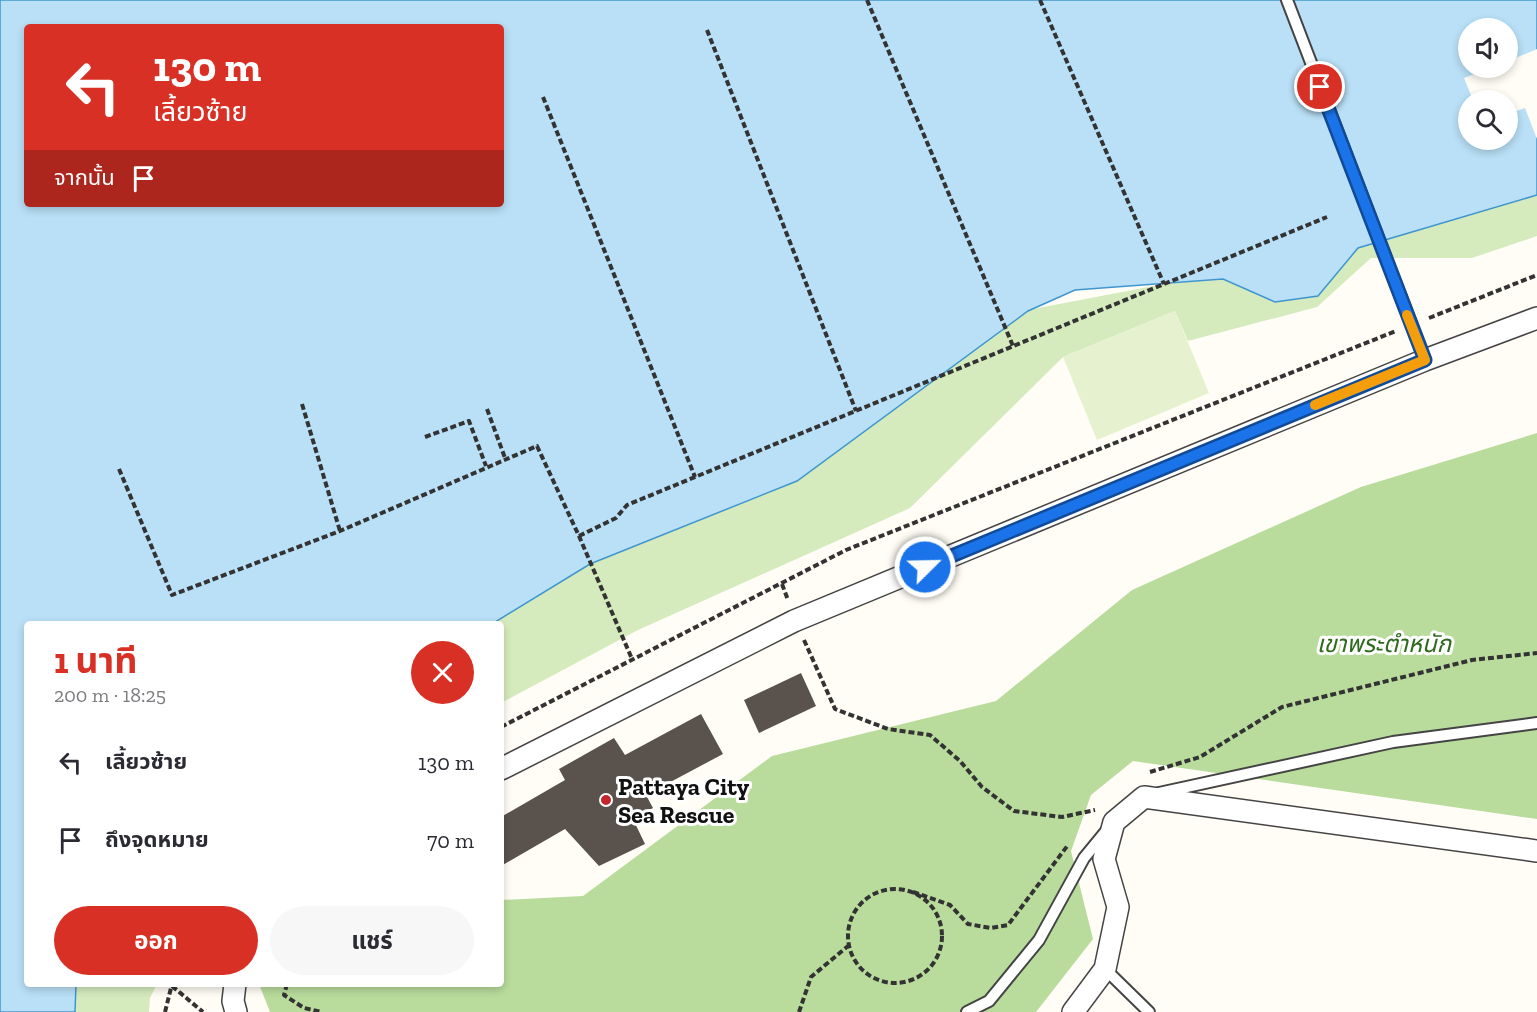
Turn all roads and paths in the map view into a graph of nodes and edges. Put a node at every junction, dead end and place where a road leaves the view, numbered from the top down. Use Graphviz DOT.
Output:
graph roads {
  1 [pos="867,0"];
  2 [pos="1040,0"];
  3 [pos="1287,0"];
  4 [pos="707,30"];
  5 [pos="543,97"];
  6 [pos="1327,218"];
  7 [pos="1537,275"];
  8 [pos="1164,284"];
  9 [pos="1537,318"];
  10 [pos="1411,325"];
  11 [pos="1013,346"];
  12 [pos="1425,360"];
  13 [pos="302,404"];
  14 [pos="487,409"];
  15 [pos="856,411"];
  16 [pos="426,437"];
  17 [pos="505,458"];
  18 [pos="486,466"];
  19 [pos="119,469"];
  20 [pos="694,477"];
  21 [pos="340,531"];
  22 [pos="579,536"];
  23 [pos="795,621"];
  24 [pos="1537,653"];
  25 [pos="632,659"];
  26 [pos="1537,723"];
  27 [pos="504,725"];
  28 [pos="1200,757"];
  29 [pos="504,767"];
  30 [pos="1144,796"];
  31 [pos="1089,819"];
  32 [pos="1114,822"];
  33 [pos="1074,837"];
  34 [pos="1537,851"];
  35 [pos="913,892"];
  36 [pos="848,946"];
  37 [pos="1105,969"];
  38 [pos="171,987"];
  39 [pos="174,987"];
  40 [pos="235,987"];
  41 [pos="286,987"];
  42 [pos="165,1012"];
  43 [pos="203,1012"];
  44 [pos="236,1012"];
  45 [pos="322,1012"];
  46 [pos="799,1012"];
  47 [pos="967,1012"];
  48 [pos="1073,1012"];
  49 [pos="1149,1012"];
  1 -- 11 [label="path"];
  2 -- 8 [label="path"];
  3 -- 10 [label="lane"];
  4 -- 15 [label="path"];
  5 -- 20 [label="path"];
  6 -- 8 [label="path"];
  7 -- 10 [label="path"];
  8 -- 11 [label="path"];
  9 -- 12 [label="street"];
  10 -- 12 [label="lane"];
  10 -- 25 [label="path"];
  11 -- 15 [label="path"];
  12 -- 23 [label="street"];
  13 -- 21 [label="path"];
  14 -- 17 [label="path"];
  15 -- 20 [label="path"];
  16 -- 18 [label="path"];
  17 -- 18 [label="path"];
  17 -- 22 [label="path"];
  18 -- 21 [label="path"];
  19 -- 21 [label="path"];
  20 -- 22 [label="path"];
  22 -- 25 [label="path"];
  23 -- 29 [label="street"];
  23 -- 31 [label="path"];
  24 -- 28 [label="path"];
  25 -- 27 [label="path"];
  26 -- 30 [label="lane"];
  30 -- 32 [label="street"];
  30 -- 34 [label="street"];
  32 -- 37 [label="street"];
  32 -- 47 [label="lane"];
  33 -- 35 [label="path"];
  35 -- 36 [label="path"];
  35 -- 36 [label="path"];
  36 -- 46 [label="path"];
  37 -- 48 [label="street"];
  37 -- 49 [label="lane"];
  38 -- 42 [label="path"];
  39 -- 43 [label="path"];
  40 -- 44 [label="street"];
  41 -- 45 [label="path"];
}
